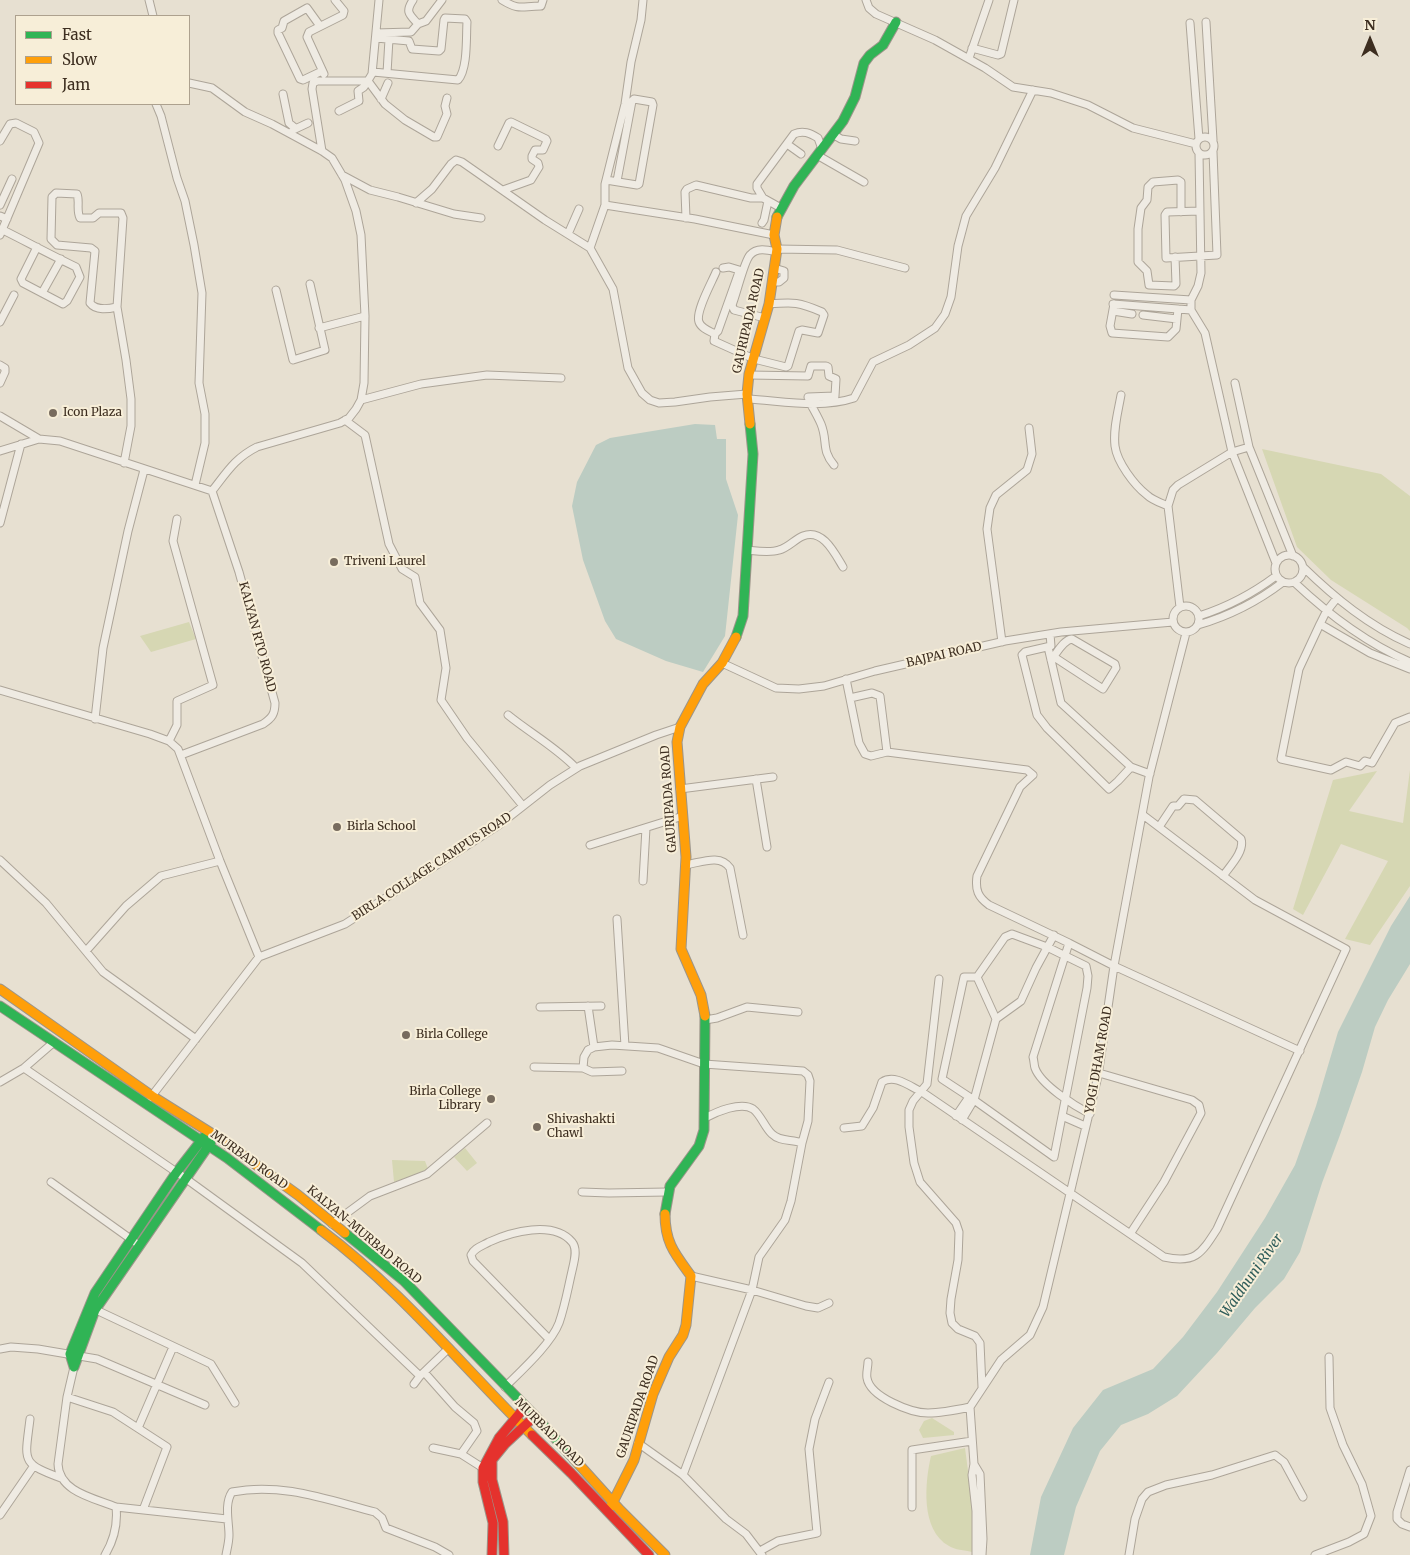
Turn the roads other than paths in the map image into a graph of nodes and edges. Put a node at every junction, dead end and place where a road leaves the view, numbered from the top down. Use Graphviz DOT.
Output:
graph roads {
  1 [pos="149,0"];
  2 [pos="335,0"];
  3 [pos="379,0"];
  4 [pos="413,0"];
  5 [pos="442,0"];
  6 [pos="502,0"];
  7 [pos="543,0"];
  8 [pos="643,0"];
  9 [pos="866,0"];
  10 [pos="988,0"];
  11 [pos="1014,0"];
  12 [pos="154,15"];
  13 [pos="896,22"];
  14 [pos="1206,22"];
  15 [pos="1190,23"];
  16 [pos="418,24"];
  17 [pos="320,26"];
  18 [pos="376,36"];
  19 [pos="389,40"];
  20 [pos="972,48"];
  21 [pos="968,58"];
  22 [pos="322,70"];
  23 [pos="372,72"];
  24 [pos="387,73"];
  25 [pos="327,81"];
  26 [pos="368,81"];
  27 [pos="190,83"];
  28 [pos="388,84"];
  29 [pos="1033,90"];
  30 [pos="283,94"];
  31 [pos="447,98"];
  32 [pos="381,100"];
  33 [pos="156,105"];
  34 [pos="339,111"];
  35 [pos="308,123"];
  36 [pos="292,131"];
  37 [pos="835,138"];
  38 [pos="1213,140"];
  39 [pos="0,141"];
  40 [pos="855,141"];
  41 [pos="1197,142"];
  42 [pos="787,144"];
  43 [pos="498,146"];
  44 [pos="322,151"];
  45 [pos="820,152"];
  46 [pos="1213,152"];
  47 [pos="1198,153"];
  48 [pos="801,154"];
  49 [pos="342,175"];
  50 [pos="12,179"];
  51 [pos="606,180"];
  52 [pos="618,182"];
  53 [pos="864,182"];
  54 [pos="503,190"];
  55 [pos="766,199"];
  56 [pos="416,202"];
  57 [pos="604,204"];
  58 [pos="0,205"];
  59 [pos="781,208"];
  60 [pos="579,209"];
  61 [pos="1200,211"];
  62 [pos="1181,212"];
  63 [pos="4,218"];
  64 [pos="481,218"];
  65 [pos="686,218"];
  66 [pos="762,223"];
  67 [pos="1,233"];
  68 [pos="568,234"];
  69 [pos="774,235"];
  70 [pos="37,247"];
  71 [pos="590,248"];
  72 [pos="777,251"];
  73 [pos="1200,257"];
  74 [pos="1176,258"];
  75 [pos="61,259"];
  76 [pos="905,268"];
  77 [pos="310,284"];
  78 [pos="276,290"];
  79 [pos="42,293"];
  80 [pos="14,295"];
  81 [pos="1114,295"];
  82 [pos="1155,298"];
  83 [pos="1191,300"];
  84 [pos="769,304"];
  85 [pos="1113,306"];
  86 [pos="117,307"];
  87 [pos="1154,307"];
  88 [pos="1178,309"];
  89 [pos="1191,310"];
  90 [pos="1132,314"];
  91 [pos="1143,315"];
  92 [pos="365,316"];
  93 [pos="765,318"];
  94 [pos="1177,319"];
  95 [pos="0,322"];
  96 [pos="319,328"];
  97 [pos="715,334"];
  98 [pos="754,359"];
  99 [pos="0,365"];
  100 [pos="749,375"];
  101 [pos="560,378"];
  102 [pos="0,383"];
  103 [pos="1235,383"];
  104 [pos="1122,395"];
  105 [pos="748,397"];
  106 [pos="360,400"];
  107 [pos="809,400"];
  108 [pos="0,416"];
  109 [pos="345,420"];
  110 [pos="1028,428"];
  111 [pos="39,439"];
  112 [pos="21,444"];
  113 [pos="1249,447"];
  114 [pos="0,451"];
  115 [pos="1232,452"];
  116 [pos="124,463"];
  117 [pos="834,465"];
  118 [pos="144,470"];
  119 [pos="195,485"];
  120 [pos="212,491"];
  121 [pos="1168,506"];
  122 [pos="176,519"];
  123 [pos="0,523"];
  124 [pos="747,550"];
  125 [pos="1293,556"];
  126 [pos="1276,563"];
  127 [pos="843,567"];
  128 [pos="1303,568"];
  129 [pos="1276,576"];
  130 [pos="1283,582"];
  131 [pos="1294,582"];
  132 [pos="1337,598"];
  133 [pos="1180,608"];
  134 [pos="1326,612"];
  135 [pos="1199,616"];
  136 [pos="1173,622"];
  137 [pos="1320,624"];
  138 [pos="1198,625"];
  139 [pos="1186,633"];
  140 [pos="1050,634"];
  141 [pos="1002,642"];
  142 [pos="1410,644"];
  143 [pos="1048,648"];
  144 [pos="1052,658"];
  145 [pos="1410,662"];
  146 [pos="722,664"];
  147 [pos="1410,670"];
  148 [pos="846,679"];
  149 [pos="0,690"];
  150 [pos="850,698"];
  151 [pos="508,715"];
  152 [pos="1410,717"];
  153 [pos="95,719"];
  154 [pos="680,727"];
  155 [pos="169,741"];
  156 [pos="887,752"];
  157 [pos="181,755"];
  158 [pos="1131,767"];
  159 [pos="576,768"];
  160 [pos="1150,774"];
  161 [pos="773,777"];
  162 [pos="756,779"];
  163 [pos="680,789"];
  164 [pos="523,806"];
  165 [pos="1143,815"];
  166 [pos="684,816"];
  167 [pos="1159,827"];
  168 [pos="646,828"];
  169 [pos="590,845"];
  170 [pos="767,847"];
  171 [pos="0,860"];
  172 [pos="220,861"];
  173 [pos="685,866"];
  174 [pos="1224,876"];
  175 [pos="643,881"];
  176 [pos="617,919"];
  177 [pos="742,935"];
  178 [pos="1054,935"];
  179 [pos="1069,943"];
  180 [pos="1048,947"];
  181 [pos="86,951"];
  182 [pos="1064,956"];
  183 [pos="259,957"];
  184 [pos="1114,966"];
  185 [pos="977,977"];
  186 [pos="939,979"];
  187 [pos="0,989"];
  188 [pos="0,1006"];
  189 [pos="588,1006"];
  190 [pos="600,1006"];
  191 [pos="540,1008"];
  192 [pos="798,1012"];
  193 [pos="996,1018"];
  194 [pos="705,1020"];
  195 [pos="196,1039"];
  196 [pos="54,1042"];
  197 [pos="625,1046"];
  198 [pos="594,1047"];
  199 [pos="1300,1051"];
  200 [pos="704,1064"];
  201 [pos="534,1067"];
  202 [pos="24,1068"];
  203 [pos="583,1068"];
  204 [pos="622,1071"];
  205 [pos="1099,1073"];
  206 [pos="0,1082"];
  207 [pos="922,1092"];
  208 [pos="972,1098"];
  209 [pos="149,1100"];
  210 [pos="1065,1100"];
  211 [pos="1090,1114"];
  212 [pos="1062,1116"];
  213 [pos="705,1118"];
  214 [pos="959,1118"];
  215 [pos="487,1123"];
  216 [pos="1085,1126"];
  217 [pos="844,1128"];
  218 [pos="212,1134"];
  219 [pos="205,1143"];
  220 [pos="802,1143"];
  221 [pos="176,1173"];
  222 [pos="185,1178"];
  223 [pos="51,1182"];
  224 [pos="582,1192"];
  225 [pos="667,1192"];
  226 [pos="1070,1193"];
  227 [pos="332,1224"];
  228 [pos="325,1232"];
  229 [pos="1130,1234"];
  230 [pos="131,1239"];
  231 [pos="139,1245"];
  232 [pos="691,1276"];
  233 [pos="752,1290"];
  234 [pos="829,1303"];
  235 [pos="92,1308"];
  236 [pos="549,1339"];
  237 [pos="173,1347"];
  238 [pos="449,1348"];
  239 [pos="0,1350"];
  240 [pos="74,1354"];
  241 [pos="1329,1357"];
  242 [pos="868,1362"];
  243 [pos="74,1367"];
  244 [pos="422,1374"];
  245 [pos="829,1382"];
  246 [pos="414,1384"];
  247 [pos="158,1385"];
  248 [pos="505,1387"];
  249 [pos="982,1387"];
  250 [pos="67,1397"];
  251 [pos="235,1403"];
  252 [pos="205,1405"];
  253 [pos="525,1407"];
  254 [pos="970,1407"];
  255 [pos="535,1416"];
  256 [pos="515,1418"];
  257 [pos="30,1420"];
  258 [pos="524,1427"];
  259 [pos="138,1428"];
  260 [pos="972,1441"];
  261 [pos="638,1443"];
  262 [pos="433,1448"];
  263 [pos="460,1454"];
  264 [pos="974,1464"];
  265 [pos="33,1466"];
  266 [pos="483,1468"];
  267 [pos="1410,1470"];
  268 [pos="683,1475"];
  269 [pos="61,1478"];
  270 [pos="1302,1497"];
  271 [pos="614,1502"];
  272 [pos="498,1503"];
  273 [pos="489,1505"];
  274 [pos="116,1508"];
  275 [pos="912,1508"];
  276 [pos="143,1510"];
  277 [pos="607,1512"];
  278 [pos="0,1515"];
  279 [pos="227,1519"];
  280 [pos="1410,1527"];
  281 [pos="761,1553"];
  282 [pos="104,1555"];
  283 [pos="226,1555"];
  284 [pos="450,1555"];
  285 [pos="492,1555"];
  286 [pos="504,1555"];
  287 [pos="649,1555"];
  288 [pos="665,1555"];
  289 [pos="976,1555"];
  290 [pos="982,1555"];
  291 [pos="1129,1555"];
  292 [pos="1315,1555"];
  1 -- 12 [label="street"];
  2 -- 17 [label="street"];
  3 -- 18 [label="street"];
  4 -- 16 [label="street"];
  5 -- 16 [label="street"];
  6 -- 7 [label="street"];
  8 -- 51 [label="street"];
  9 -- 13 [label="street"];
  10 -- 20 [label="street"];
  11 -- 20 [label="street"];
  13 -- 21 [label="street"];
  13 -- 37 [label="main road, GAURIPADA ROAD"];
  14 -- 38 [label="street"];
  15 -- 41 [label="street"];
  16 -- 18 [label="street"];
  17 -- 22 [label="street"];
  17 -- 22 [label="street"];
  18 -- 19 [label="street"];
  18 -- 23 [label="street"];
  19 -- 24 [label="street"];
  19 -- 24 [label="street"];
  20 -- 21 [label="street"];
  21 -- 29 [label="street"];
  22 -- 25 [label="street"];
  23 -- 24 [label="street"];
  23 -- 26 [label="street"];
  25 -- 26 [label="street"];
  25 -- 44 [label="street"];
  26 -- 32 [label="street"];
  26 -- 34 [label="street"];
  27 -- 36 [label="street"];
  28 -- 32 [label="street"];
  29 -- 41 [label="street"];
  29 -- 107 [label="street"];
  30 -- 36 [label="street"];
  31 -- 32 [label="street"];
  33 -- 119 [label="street"];
  35 -- 36 [label="street"];
  36 -- 44 [label="street"];
  37 -- 40 [label="street"];
  37 -- 45 [label="main road, GAURIPADA ROAD"];
  38 -- 41 [label="street"];
  38 -- 46 [label="street"];
  39 -- 63 [label="street"];
  41 -- 47 [label="street"];
  42 -- 45 [label="street"];
  42 -- 48 [label="street"];
  42 -- 55 [label="street"];
  43 -- 54 [label="street"];
  44 -- 49 [label="street"];
  45 -- 53 [label="street"];
  45 -- 59 [label="main road, GAURIPADA ROAD"];
  46 -- 47 [label="street"];
  46 -- 73 [label="street"];
  47 -- 61 [label="street"];
  49 -- 56 [label="street"];
  49 -- 92 [label="street"];
  50 -- 58 [label="street"];
  51 -- 52 [label="street"];
  51 -- 57 [label="street"];
  52 -- 52 [label="street"];
  54 -- 56 [label="street"];
  54 -- 68 [label="street"];
  55 -- 59 [label="street"];
  55 -- 65 [label="street"];
  55 -- 66 [label="street"];
  56 -- 64 [label="street"];
  57 -- 65 [label="street"];
  57 -- 71 [label="street"];
  59 -- 69 [label="main road, GAURIPADA ROAD"];
  60 -- 68 [label="street"];
  61 -- 62 [label="street"];
  61 -- 73 [label="street"];
  62 -- 74 [label="street"];
  62 -- 74 [label="street"];
  63 -- 67 [label="street"];
  65 -- 69 [label="street"];
  67 -- 70 [label="street"];
  68 -- 71 [label="street"];
  69 -- 72 [label="main road, GAURIPADA ROAD"];
  70 -- 75 [label="street"];
  70 -- 79 [label="street"];
  71 -- 105 [label="street"];
  72 -- 76 [label="street"];
  72 -- 84 [label="main road, GAURIPADA ROAD"];
  72 -- 93 [label="street"];
  73 -- 74 [label="street"];
  73 -- 83 [label="street"];
  75 -- 79 [label="street"];
  75 -- 79 [label="street"];
  77 -- 96 [label="street"];
  78 -- 96 [label="street"];
  80 -- 95 [label="street"];
  81 -- 82 [label="street"];
  82 -- 83 [label="street"];
  82 -- 87 [label="street"];
  83 -- 89 [label="street"];
  84 -- 93 [label="main road, GAURIPADA ROAD"];
  84 -- 98 [label="street"];
  85 -- 87 [label="street"];
  85 -- 90 [label="street"];
  85 -- 94 [label="street"];
  86 -- 86 [label="street"];
  86 -- 116 [label="street"];
  87 -- 88 [label="street"];
  88 -- 89 [label="street"];
  88 -- 94 [label="street"];
  89 -- 115 [label="street"];
  91 -- 94 [label="street"];
  92 -- 96 [label="street"];
  92 -- 106 [label="street"];
  93 -- 98 [label="main road, GAURIPADA ROAD"];
  97 -- 97 [label="street"];
  97 -- 98 [label="street"];
  98 -- 100 [label="main road, GAURIPADA ROAD"];
  99 -- 102 [label="street"];
  100 -- 105 [label="main road, GAURIPADA ROAD"];
  100 -- 107 [label="street"];
  101 -- 106 [label="street"];
  103 -- 113 [label="street"];
  104 -- 121 [label="street"];
  105 -- 107 [label="street"];
  105 -- 124 [label="main road, GAURIPADA ROAD"];
  106 -- 109 [label="street"];
  107 -- 117 [label="street"];
  108 -- 111 [label="street"];
  109 -- 120 [label="street"];
  109 -- 164 [label="street"];
  110 -- 141 [label="street"];
  111 -- 112 [label="street"];
  111 -- 116 [label="street"];
  112 -- 114 [label="street"];
  112 -- 123 [label="street"];
  113 -- 115 [label="street"];
  113 -- 125 [label="street"];
  115 -- 121 [label="street"];
  115 -- 126 [label="street"];
  116 -- 118 [label="street"];
  118 -- 119 [label="street"];
  118 -- 153 [label="street"];
  119 -- 120 [label="street"];
  120 -- 157 [label="street, KALYAN RTO ROAD"];
  121 -- 133 [label="street"];
  122 -- 155 [label="street"];
  124 -- 127 [label="street"];
  124 -- 146 [label="main road, GAURIPADA ROAD"];
  125 -- 126 [label="street"];
  125 -- 128 [label="street"];
  126 -- 129 [label="street"];
  128 -- 131 [label="street"];
  128 -- 132 [label="street"];
  129 -- 130 [label="street"];
  129 -- 135 [label="street"];
  130 -- 131 [label="street"];
  130 -- 138 [label="street"];
  131 -- 134 [label="street"];
  132 -- 134 [label="street"];
  132 -- 142 [label="street"];
  133 -- 135 [label="street"];
  133 -- 136 [label="street"];
  134 -- 137 [label="street"];
  134 -- 145 [label="street"];
  135 -- 138 [label="street"];
  136 -- 139 [label="street"];
  136 -- 140 [label="street, BAJPAI ROAD"];
  137 -- 147 [label="street"];
  137 -- 152 [label="street"];
  138 -- 139 [label="street"];
  139 -- 160 [label="street, YOGI DHAM ROAD"];
  140 -- 141 [label="street, BAJPAI ROAD"];
  140 -- 143 [label="street"];
  141 -- 148 [label="street, BAJPAI ROAD"];
  143 -- 144 [label="street"];
  143 -- 158 [label="street"];
  144 -- 144 [label="street"];
  144 -- 158 [label="street"];
  146 -- 148 [label="street, BAJPAI ROAD"];
  146 -- 154 [label="main road, GAURIPADA ROAD"];
  148 -- 150 [label="street"];
  149 -- 153 [label="street"];
  150 -- 156 [label="street"];
  150 -- 156 [label="street"];
  151 -- 159 [label="street"];
  153 -- 155 [label="street"];
  154 -- 159 [label="street, BIRLA COLLAGE CAMPUS ROAD"];
  154 -- 163 [label="main road, GAURIPADA ROAD"];
  155 -- 157 [label="street"];
  156 -- 178 [label="street"];
  157 -- 172 [label="street"];
  158 -- 160 [label="street"];
  159 -- 164 [label="street, BIRLA COLLAGE CAMPUS ROAD"];
  160 -- 165 [label="street, YOGI DHAM ROAD"];
  161 -- 162 [label="street"];
  162 -- 163 [label="street"];
  162 -- 170 [label="street"];
  163 -- 166 [label="main road, GAURIPADA ROAD"];
  164 -- 183 [label="street, BIRLA COLLAGE CAMPUS ROAD"];
  165 -- 167 [label="street"];
  165 -- 184 [label="street, YOGI DHAM ROAD"];
  166 -- 168 [label="street"];
  166 -- 173 [label="main road, GAURIPADA ROAD"];
  167 -- 174 [label="street"];
  167 -- 174 [label="street"];
  168 -- 169 [label="street"];
  168 -- 175 [label="street"];
  171 -- 181 [label="street"];
  172 -- 181 [label="street"];
  172 -- 183 [label="street"];
  173 -- 177 [label="street"];
  173 -- 194 [label="main road, GAURIPADA ROAD"];
  174 -- 199 [label="street"];
  176 -- 197 [label="street"];
  178 -- 179 [label="street"];
  178 -- 180 [label="street"];
  179 -- 182 [label="street"];
  179 -- 184 [label="street"];
  180 -- 182 [label="street"];
  180 -- 185 [label="street"];
  180 -- 193 [label="street"];
  181 -- 195 [label="street"];
  182 -- 210 [label="street"];
  182 -- 210 [label="street"];
  183 -- 195 [label="street"];
  184 -- 199 [label="street"];
  184 -- 205 [label="street, YOGI DHAM ROAD"];
  185 -- 193 [label="street"];
  185 -- 208 [label="street"];
  186 -- 207 [label="street"];
  187 -- 209 [label="main road, KALYAN-MURBAD ROAD"];
  188 -- 196 [label="main road, MURBAD ROAD"];
  189 -- 190 [label="street"];
  189 -- 191 [label="street"];
  189 -- 198 [label="street"];
  192 -- 194 [label="street"];
  193 -- 208 [label="street"];
  194 -- 200 [label="main road, GAURIPADA ROAD"];
  195 -- 209 [label="street"];
  196 -- 202 [label="street"];
  196 -- 209 [label="main road, MURBAD ROAD"];
  197 -- 198 [label="street"];
  197 -- 200 [label="street"];
  198 -- 203 [label="street"];
  199 -- 229 [label="street"];
  200 -- 213 [label="main road, GAURIPADA ROAD"];
  200 -- 220 [label="street"];
  201 -- 203 [label="street"];
  202 -- 206 [label="street"];
  202 -- 221 [label="street"];
  203 -- 204 [label="street"];
  205 -- 211 [label="street, YOGI DHAM ROAD"];
  205 -- 229 [label="street"];
  207 -- 214 [label="street"];
  207 -- 217 [label="street"];
  207 -- 249 [label="street"];
  208 -- 212 [label="street"];
  208 -- 214 [label="street"];
  209 -- 218 [label="main road, KALYAN-MURBAD ROAD"];
  209 -- 219 [label="main road, MURBAD ROAD"];
  210 -- 211 [label="street"];
  210 -- 212 [label="street"];
  211 -- 216 [label="street, YOGI DHAM ROAD"];
  212 -- 216 [label="street"];
  213 -- 220 [label="street"];
  213 -- 225 [label="main road, GAURIPADA ROAD"];
  214 -- 226 [label="street"];
  215 -- 227 [label="street"];
  216 -- 226 [label="street, YOGI DHAM ROAD"];
  218 -- 219 [label="main road"];
  218 -- 227 [label="main road, KALYAN-MURBAD ROAD"];
  219 -- 221 [label="main road"];
  219 -- 222 [label="main road"];
  219 -- 228 [label="main road, MURBAD ROAD"];
  220 -- 233 [label="street"];
  221 -- 222 [label="street"];
  221 -- 230 [label="main road"];
  222 -- 231 [label="main road"];
  222 -- 244 [label="street"];
  223 -- 230 [label="street"];
  224 -- 225 [label="street"];
  225 -- 232 [label="main road, GAURIPADA ROAD"];
  226 -- 229 [label="street"];
  226 -- 249 [label="street, YOGI DHAM ROAD"];
  227 -- 228 [label="street"];
  227 -- 248 [label="main road, KALYAN-MURBAD ROAD"];
  228 -- 238 [label="main road, MURBAD ROAD"];
  230 -- 231 [label="street"];
  230 -- 235 [label="main road"];
  231 -- 235 [label="main road"];
  232 -- 233 [label="street"];
  232 -- 261 [label="main road, GAURIPADA ROAD"];
  233 -- 234 [label="street"];
  233 -- 268 [label="street"];
  235 -- 237 [label="street"];
  235 -- 240 [label="main road"];
  236 -- 236 [label="street"];
  236 -- 248 [label="street"];
  237 -- 247 [label="street"];
  237 -- 251 [label="street"];
  238 -- 244 [label="street"];
  238 -- 256 [label="main road, MURBAD ROAD"];
  239 -- 240 [label="street"];
  240 -- 243 [label="main road"];
  240 -- 247 [label="street"];
  241 -- 292 [label="street"];
  242 -- 254 [label="street"];
  243 -- 250 [label="street"];
  244 -- 246 [label="street"];
  244 -- 263 [label="street"];
  245 -- 281 [label="street"];
  247 -- 252 [label="street"];
  247 -- 259 [label="street"];
  248 -- 253 [label="main road, KALYAN-MURBAD ROAD"];
  249 -- 254 [label="street, YOGI DHAM ROAD"];
  250 -- 259 [label="street"];
  250 -- 269 [label="street"];
  253 -- 255 [label="main road, KALYAN-MURBAD ROAD"];
  253 -- 256 [label="main road"];
  254 -- 260 [label="street"];
  255 -- 258 [label="main road"];
  255 -- 271 [label="main road, KALYAN-MURBAD ROAD"];
  256 -- 258 [label="main road, MURBAD ROAD"];
  256 -- 266 [label="main road"];
  257 -- 265 [label="street"];
  258 -- 272 [label="main road"];
  258 -- 277 [label="main road, MURBAD ROAD"];
  259 -- 276 [label="street"];
  260 -- 264 [label="street"];
  260 -- 275 [label="street"];
  261 -- 268 [label="street"];
  261 -- 271 [label="main road, GAURIPADA ROAD"];
  262 -- 263 [label="street"];
  263 -- 266 [label="street"];
  264 -- 289 [label="street"];
  264 -- 290 [label="street"];
  265 -- 269 [label="street"];
  265 -- 278 [label="street"];
  266 -- 273 [label="main road"];
  267 -- 280 [label="street"];
  268 -- 281 [label="street"];
  269 -- 274 [label="street"];
  270 -- 291 [label="street"];
  271 -- 277 [label="main road, GAURIPADA ROAD"];
  271 -- 288 [label="main road, KALYAN-MURBAD ROAD"];
  272 -- 273 [label="main road"];
  272 -- 286 [label="main road"];
  273 -- 285 [label="main road"];
  274 -- 276 [label="street"];
  274 -- 282 [label="street"];
  276 -- 279 [label="street"];
  277 -- 287 [label="main road, MURBAD ROAD"];
  279 -- 283 [label="street"];
  279 -- 284 [label="street"];
}
